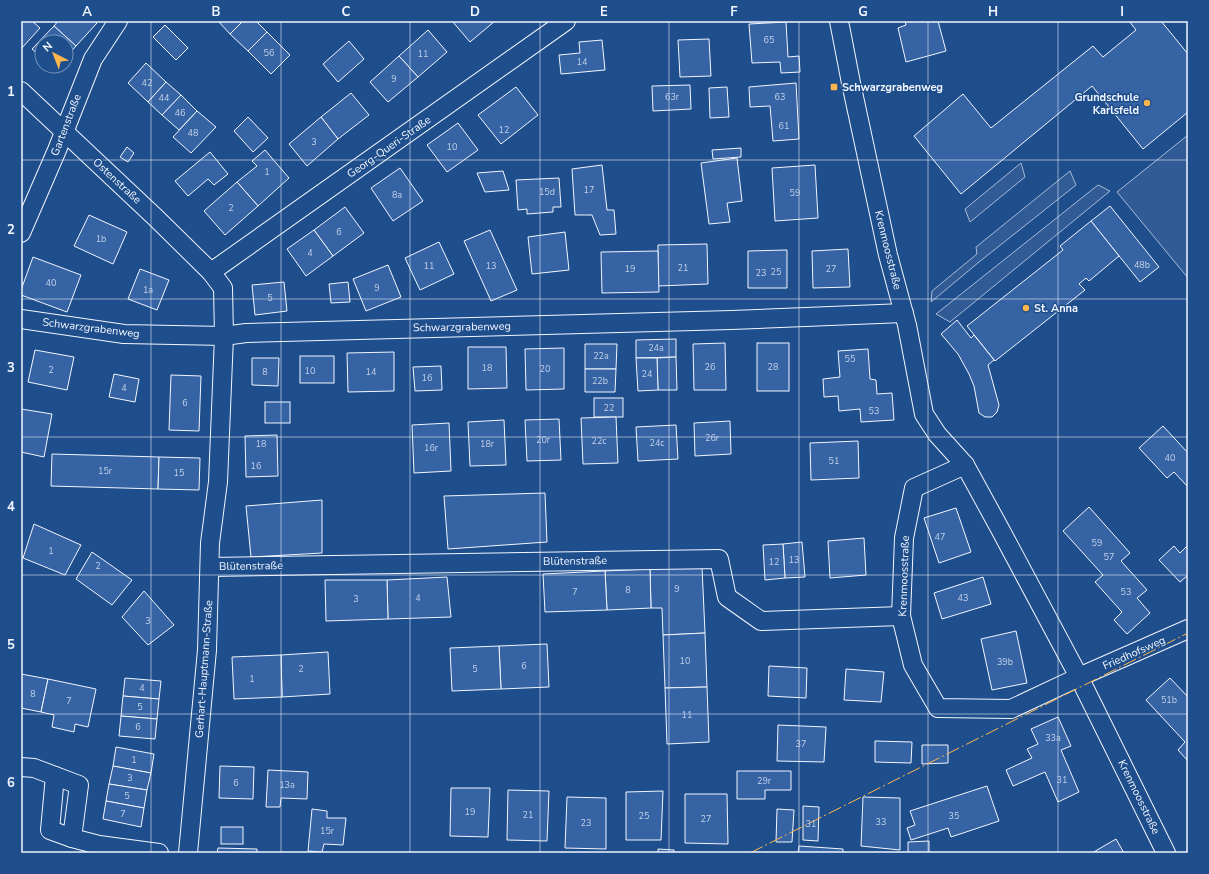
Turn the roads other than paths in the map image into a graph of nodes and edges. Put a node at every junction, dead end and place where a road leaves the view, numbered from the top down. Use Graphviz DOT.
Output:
graph roads {
  1 [pos="118,21"];
  2 [pos="566,21"];
  3 [pos="839,21"];
  4 [pos="21,91"];
  5 [pos="64,131"];
  6 [pos="21,233"];
  7 [pos="211,272"];
  8 [pos="904,313"];
  9 [pos="21,320"];
  10 [pos="224,336"];
  11 [pos="965,466"];
  12 [pos="210,567"];
  13 [pos="901,616"];
  14 [pos="1188,629"];
  15 [pos="1079,677"];
  16 [pos="21,767"];
  17 [pos="55,776"];
  18 [pos="72,838"];
  19 [pos="159,853"];
  20 [pos="188,853"];
  21 [pos="1166,853"];
  1 -- 5 [label="street, Gartenstraße"];
  2 -- 7 [label="street, Georg-Queri-Straße"];
  3 -- 8 [label="street, Krenmoosstraße"];
  4 -- 5 [label="street, Ostenstraße"];
  5 -- 6 [label="street, Gartenstraße"];
  5 -- 7 [label="street, Ostenstraße"];
  7 -- 10 [label="street, Gerhart-Hauptmann-Straße"];
  8 -- 10 [label="street, Schwarzgrabenweg"];
  8 -- 11 [label="street, Krenmoosstraße"];
  9 -- 10 [label="street, Schwarzgrabenweg"];
  10 -- 12 [label="street, Gerhart-Hauptmann-Straße"];
  11 -- 13 [label="street, Krenmoosstraße"];
  11 -- 15 [label="street, Krenmoosstraße"];
  12 -- 13 [label="street, Blütenstraße"];
  12 -- 20 [label="street, Gerhart-Hauptmann-Straße"];
  13 -- 15 [label="street, Krenmoosstraße"];
  14 -- 15 [label="street, Friedhofsweg"];
  15 -- 21 [label="street, Krenmoosstraße"];
  16 -- 17 [label="street"];
  17 -- 18 [label="street"];
  17 -- 18 [label="street"];
  18 -- 19 [label="street"];
}
